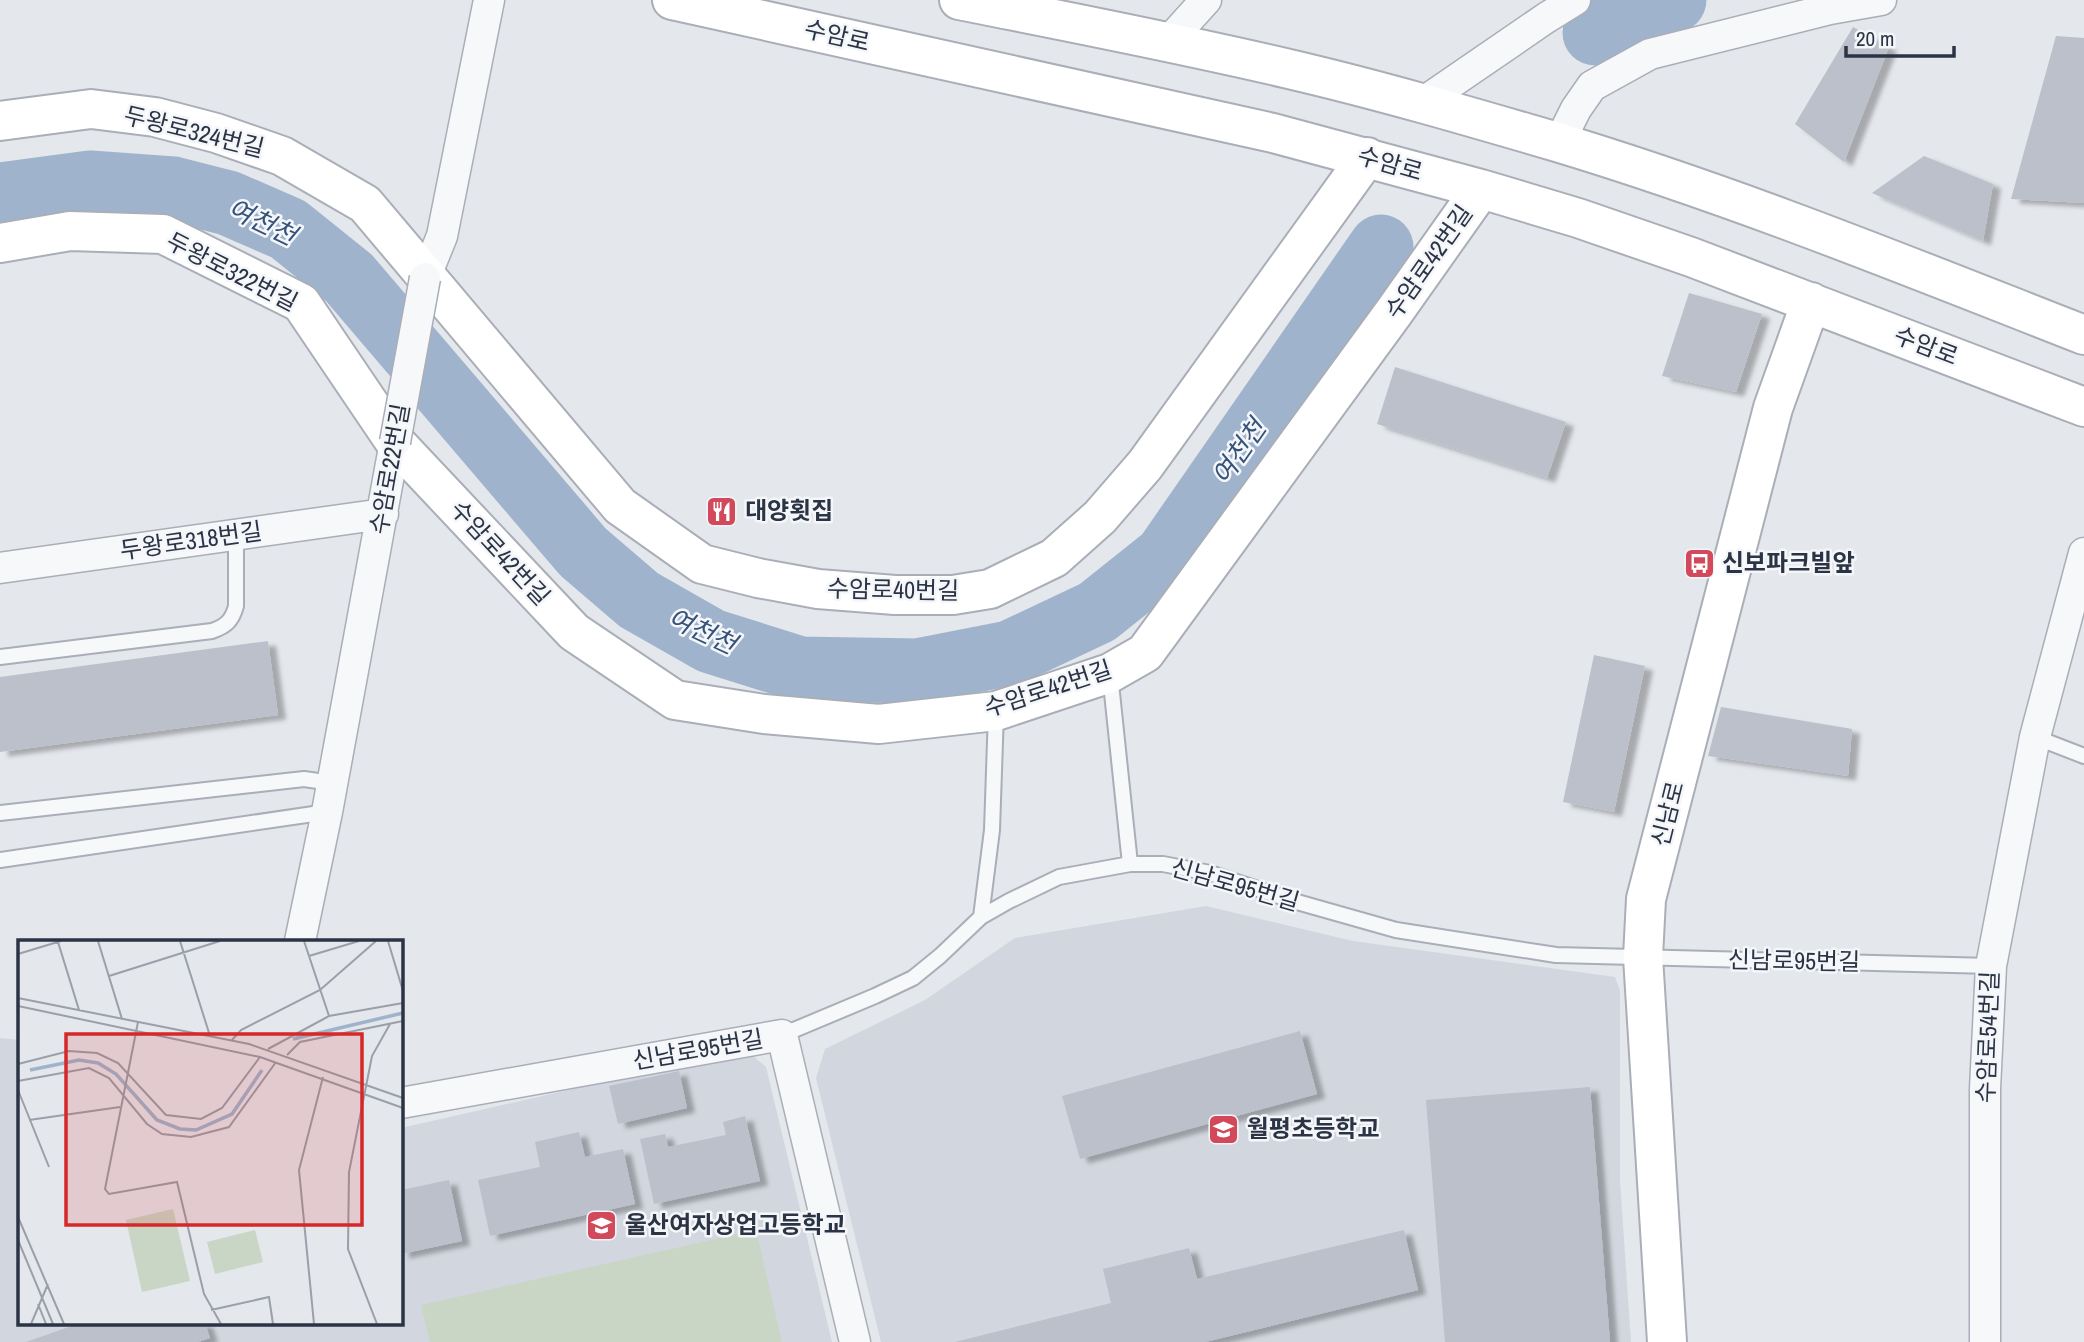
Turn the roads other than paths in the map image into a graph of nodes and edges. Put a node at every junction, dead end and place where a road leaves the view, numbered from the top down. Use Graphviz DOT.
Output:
graph roads {
  1 [pos="489,0"];
  2 [pos="672,0"];
  3 [pos="959,0"];
  4 [pos="1206,0"];
  5 [pos="1575,0"];
  6 [pos="1881,0"];
  7 [pos="1013,6"];
  8 [pos="1168,42"];
  9 [pos="1422,103"];
  10 [pos="0,121"];
  11 [pos="1559,143"];
  12 [pos="1367,157"];
  13 [pos="1481,189"];
  14 [pos="0,243"];
  15 [pos="425,278"];
  16 [pos="1811,302"];
  17 [pos="2084,335"];
  18 [pos="2084,407"];
  19 [pos="395,442"];
  20 [pos="383,514"];
  21 [pos="236,534"];
  22 [pos="2084,553"];
  23 [pos="0,568"];
  24 [pos="0,657"];
  25 [pos="1110,673"];
  26 [pos="996,710"];
  27 [pos="2035,737"];
  28 [pos="2084,756"];
  29 [pos="329,798"];
  30 [pos="0,813"];
  31 [pos="0,860"];
  32 [pos="1130,864"];
  33 [pos="981,917"];
  34 [pos="300,940"];
  35 [pos="1643,957"];
  36 [pos="1990,966"];
  37 [pos="782,1035"];
  38 [pos="402,1103"];
  39 [pos="855,1342"];
  40 [pos="1667,1342"];
  41 [pos="1985,1342"];
  1 -- 15 [label="street, 수암로22번길"];
  2 -- 12 [label="street, 수암로"];
  3 -- 7 [label="street"];
  4 -- 8 [label="street"];
  5 -- 9 [label="street"];
  6 -- 11 [label="street"];
  7 -- 8 [label="street"];
  8 -- 9 [label="street"];
  9 -- 11 [label="street"];
  10 -- 15 [label="street, 두왕로324번길"];
  11 -- 17 [label="street"];
  12 -- 13 [label="street, 수암로"];
  12 -- 15 [label="street, 수암로40번길"];
  13 -- 16 [label="street, 수암로"];
  13 -- 25 [label="street, 수암로42번길"];
  14 -- 19 [label="street, 두왕로322번길"];
  15 -- 19 [label="street, 수암로22번길, bridge"];
  16 -- 18 [label="street, 수암로"];
  16 -- 35 [label="street, 신남로"];
  19 -- 20 [label="street, 수암로22번길"];
  19 -- 26 [label="street, 수암로42번길"];
  20 -- 21 [label="street, 두왕로318번길"];
  20 -- 29 [label="street, 수암로22번길"];
  21 -- 23 [label="street, 두왕로318번길"];
  21 -- 24 [label="lane"];
  22 -- 27 [label="street, 수암로54번길"];
  25 -- 26 [label="street, 수암로42번길"];
  25 -- 32 [label="lane"];
  26 -- 33 [label="lane"];
  27 -- 28 [label="lane"];
  27 -- 36 [label="street, 수암로54번길"];
  29 -- 30 [label="lane"];
  29 -- 31 [label="lane"];
  29 -- 34 [label="street, 수암로22번길"];
  32 -- 33 [label="lane, 신남로95번길"];
  32 -- 35 [label="lane, 신남로95번길"];
  33 -- 37 [label="lane, 신남로95번길"];
  35 -- 36 [label="lane, 신남로95번길"];
  35 -- 40 [label="street, 신남로"];
  36 -- 41 [label="street, 수암로54번길"];
  37 -- 38 [label="street, 신남로95번길"];
  37 -- 39 [label="street"];
}
